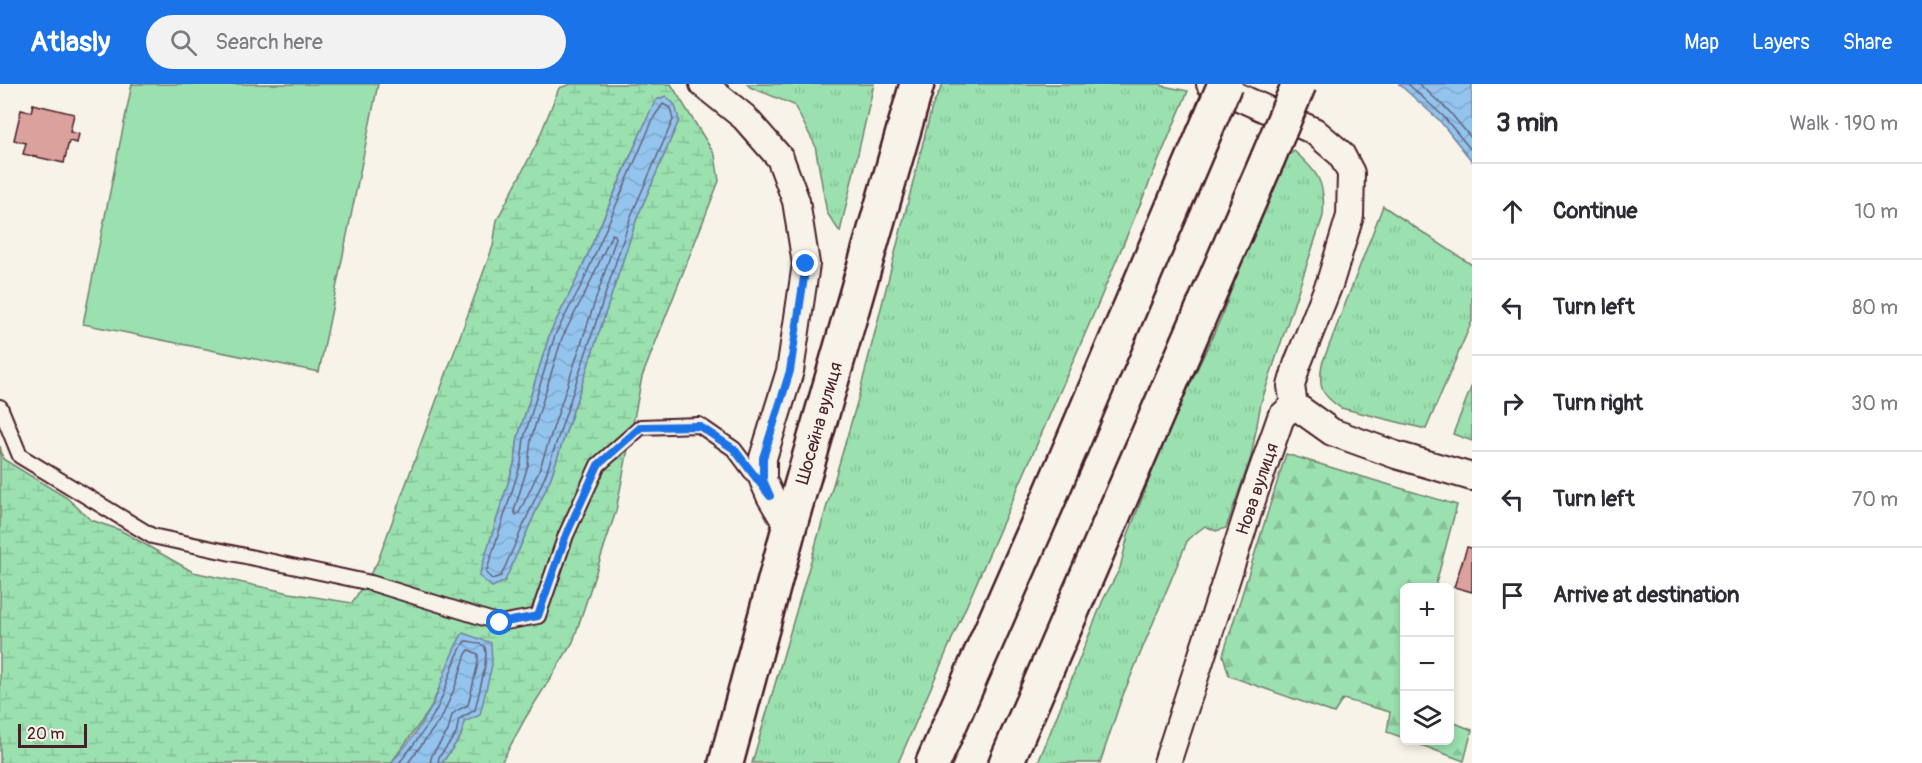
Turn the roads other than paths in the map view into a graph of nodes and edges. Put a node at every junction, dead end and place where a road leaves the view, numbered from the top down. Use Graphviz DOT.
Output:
graph roads {
  1 [pos="703,84"];
  2 [pos="917,84"];
  3 [pos="1210,84"];
  4 [pos="1225,84"];
  5 [pos="1299,84"];
  6 [pos="1294,405"];
  7 [pos="0,406"];
  8 [pos="1472,477"];
  9 [pos="770,496"];
  10 [pos="789,528"];
  11 [pos="726,763"];
  12 [pos="933,763"];
  13 [pos="1006,763"];
  14 [pos="1167,763"];
  1 -- 9 [label="street"];
  2 -- 10 [label="main road, Шосейна вулиця"];
  3 -- 6 [label="street"];
  4 -- 12 [label="main road, bridge"];
  5 -- 13 [label="main road, bridge"];
  6 -- 8 [label="street"];
  6 -- 14 [label="street, Нова вулиця"];
  7 -- 9 [label="lane"];
  9 -- 10 [label="street"];
  10 -- 11 [label="main road, Шосейна вулиця"];
}
